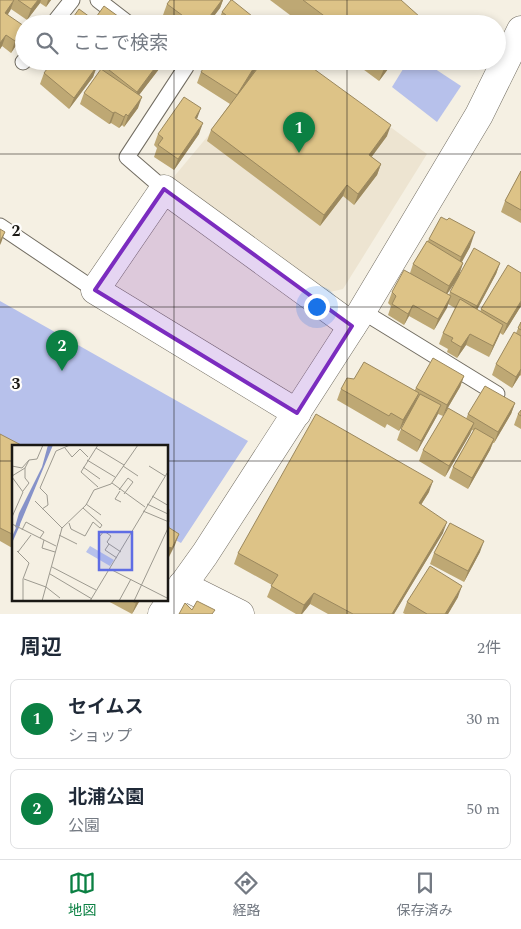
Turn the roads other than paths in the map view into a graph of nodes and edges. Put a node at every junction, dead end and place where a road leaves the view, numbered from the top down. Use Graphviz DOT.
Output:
graph roads {
  1 [pos="72,0"];
  2 [pos="98,0"];
  3 [pos="60,15"];
  4 [pos="117,15"];
  5 [pos="521,30"];
  6 [pos="506,60"];
  7 [pos="184,70"];
  8 [pos="501,70"];
  9 [pos="164,189"];
  10 [pos="0,226"];
  11 [pos="95,290"];
  12 [pos="357,319"];
  13 [pos="497,394"];
  14 [pos="297,413"];
  15 [pos="182,585"];
  16 [pos="162,614"];
  17 [pos="240,614"];
  1 -- 3 [label="lane"];
  2 -- 4 [label="lane"];
  5 -- 6 [label="street"];
  7 -- 9 [label="lane"];
  8 -- 12 [label="street"];
  9 -- 11 [label="street"];
  9 -- 12 [label="street"];
  10 -- 11 [label="lane"];
  11 -- 14 [label="street"];
  12 -- 13 [label="lane"];
  12 -- 14 [label="street"];
  14 -- 15 [label="street"];
  15 -- 16 [label="street"];
  15 -- 17 [label="street"];
}
